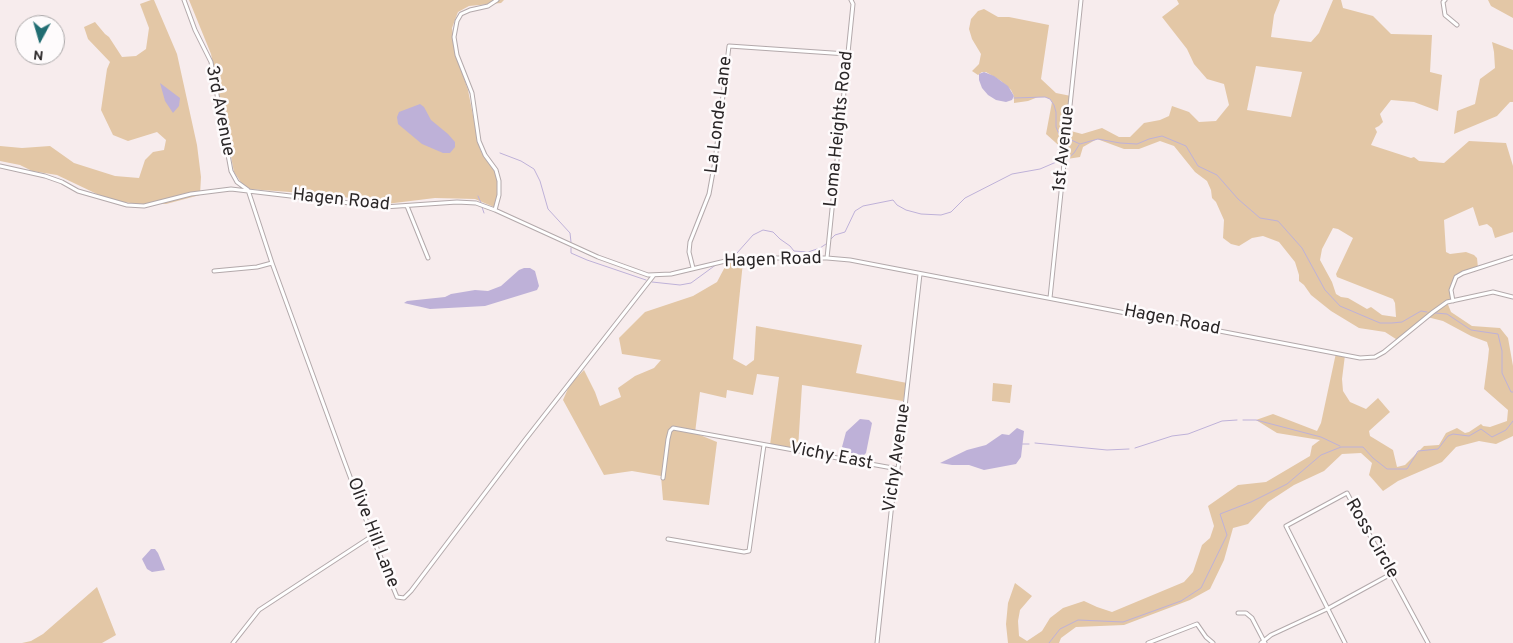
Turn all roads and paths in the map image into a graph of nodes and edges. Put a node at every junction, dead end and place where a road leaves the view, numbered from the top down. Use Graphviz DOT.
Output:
graph roads {
  1 [pos="184,0"];
  2 [pos="497,0"];
  3 [pos="851,0"];
  4 [pos="1081,0"];
  5 [pos="1445,0"];
  6 [pos="1457,25"];
  7 [pos="847,54"];
  8 [pos="0,166"];
  9 [pos="248,190"];
  10 [pos="406,206"];
  11 [pos="496,210"];
  12 [pos="1513,257"];
  13 [pos="428,258"];
  14 [pos="827,258"];
  15 [pos="272,263"];
  16 [pos="693,268"];
  17 [pos="214,271"];
  18 [pos="920,274"];
  19 [pos="654,275"];
  20 [pos="1513,297"];
  21 [pos="1050,298"];
  22 [pos="1453,301"];
  23 [pos="764,444"];
  24 [pos="898,469"];
  25 [pos="663,478"];
  26 [pos="372,536"];
  27 [pos="668,539"];
  28 [pos="1391,574"];
  29 [pos="1327,609"];
  30 [pos="1238,613"];
  31 [pos="1263,642"];
  32 [pos="233,643"];
  33 [pos="877,643"];
  34 [pos="1148,643"];
  35 [pos="1213,643"];
  36 [pos="1345,643"];
  37 [pos="1428,643"];
  1 -- 9 [label="street, 3rd Avenue"];
  2 -- 11 [label="street"];
  3 -- 7 [label="street, Loma Heights Road"];
  4 -- 21 [label="street, 1st Avenue"];
  5 -- 6 [label="street"];
  7 -- 14 [label="street, Loma Heights Road"];
  7 -- 16 [label="street, La Londe Lane"];
  8 -- 9 [label="street, Hagen Road"];
  9 -- 10 [label="street, Hagen Road"];
  9 -- 15 [label="street, Olive Hill Lane"];
  10 -- 11 [label="street, Hagen Road"];
  10 -- 13 [label="street"];
  11 -- 19 [label="street, Hagen Road"];
  12 -- 22 [label="street"];
  14 -- 16 [label="street, Hagen Road"];
  14 -- 18 [label="street, Hagen Road"];
  15 -- 17 [label="street"];
  15 -- 26 [label="street, Olive Hill Lane"];
  16 -- 19 [label="street, Hagen Road"];
  18 -- 21 [label="street, Hagen Road"];
  18 -- 24 [label="street, Vichy Avenue"];
  19 -- 26 [label="street, Olive Hill Lane"];
  20 -- 22 [label="street, Hagen Road"];
  21 -- 22 [label="street, Hagen Road"];
  23 -- 24 [label="street, Vichy East"];
  23 -- 25 [label="street, Vichy East"];
  23 -- 27 [label="street, Vichy East"];
  24 -- 33 [label="street, Vichy Avenue"];
  26 -- 32 [label="street"];
  28 -- 29 [label="street"];
  28 -- 29 [label="street, Ross Circle"];
  28 -- 37 [label="street, Ross Circle"];
  29 -- 31 [label="street"];
  29 -- 36 [label="street"];
  30 -- 31 [label="street"];
  34 -- 35 [label="street"];
}
